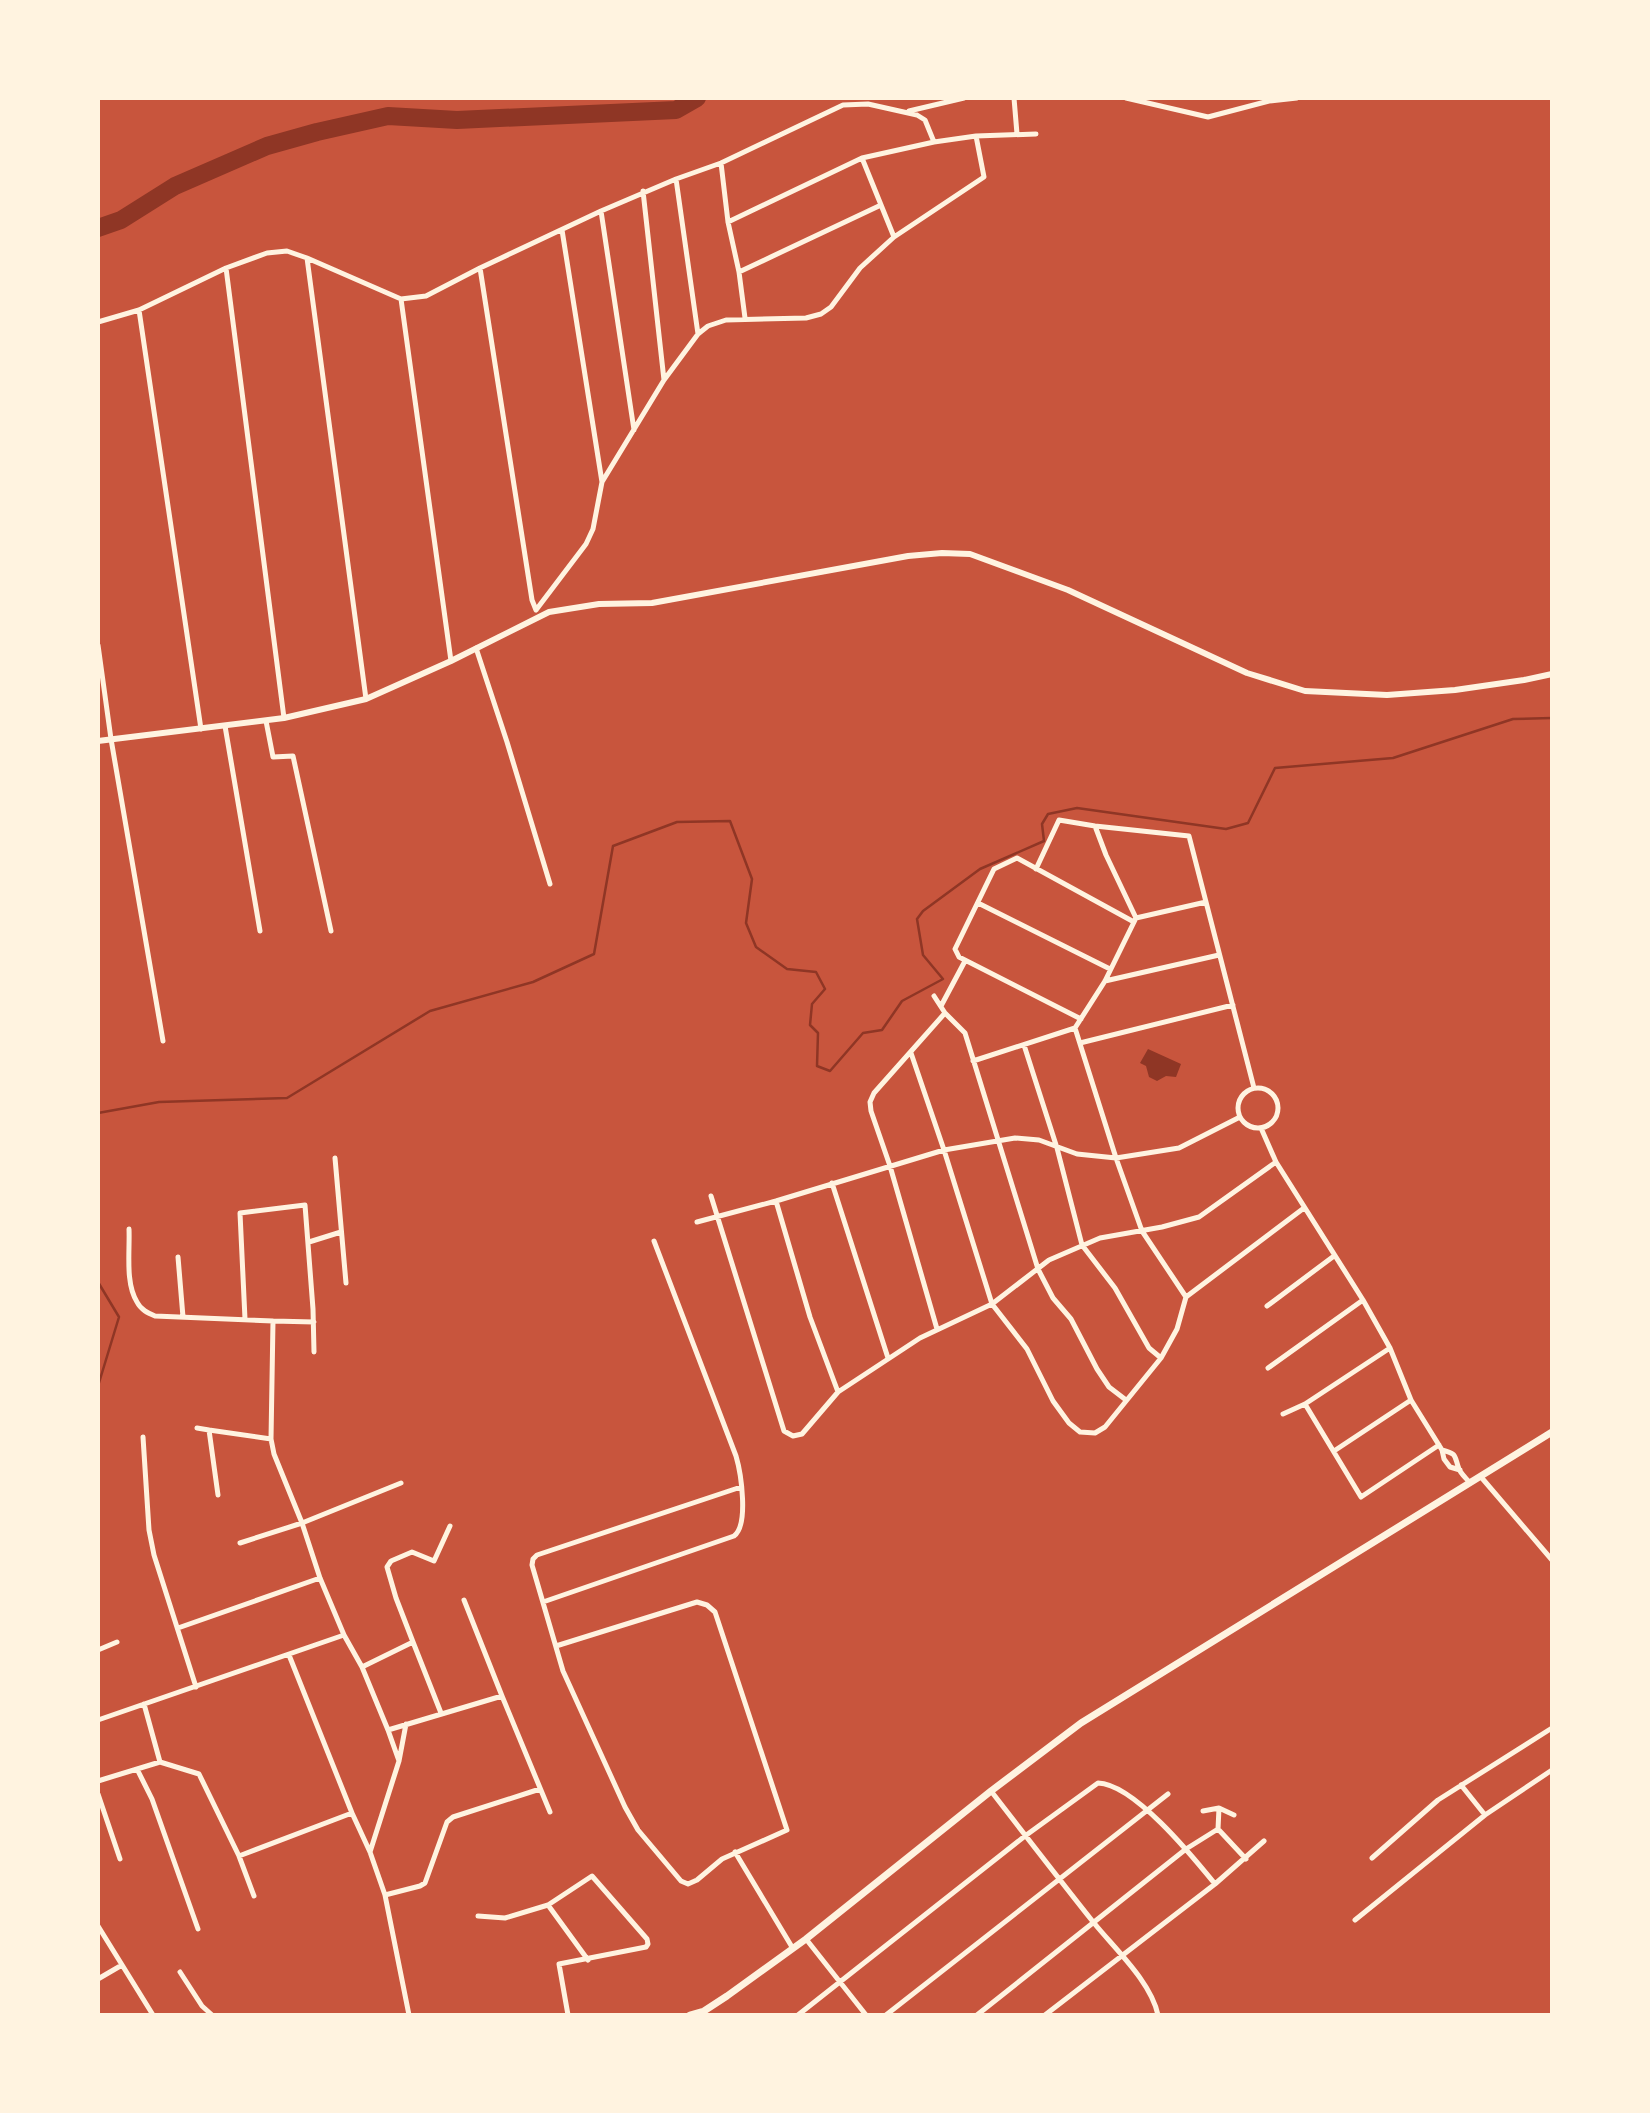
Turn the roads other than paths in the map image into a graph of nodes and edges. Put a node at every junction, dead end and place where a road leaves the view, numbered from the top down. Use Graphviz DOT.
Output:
graph roads {
  1 [pos="964,98"];
  2 [pos="1014,98"];
  3 [pos="1126,98"];
  4 [pos="1297,98"];
  5 [pos="905,112"];
  6 [pos="1017,134"];
  7 [pos="1036,134"];
  8 [pos="976,136"];
  9 [pos="934,142"];
  10 [pos="862,158"];
  11 [pos="721,163"];
  12 [pos="676,178"];
  13 [pos="643,191"];
  14 [pos="881,205"];
  15 [pos="601,211"];
  16 [pos="729,222"];
  17 [pos="562,230"];
  18 [pos="894,237"];
  19 [pos="307,258"];
  20 [pos="226,268"];
  21 [pos="480,268"];
  22 [pos="739,272"];
  23 [pos="401,299"];
  24 [pos="139,310"];
  25 [pos="745,318"];
  26 [pos="98,321"];
  27 [pos="698,334"];
  28 [pos="664,380"];
  29 [pos="634,429"];
  30 [pos="602,482"];
  31 [pos="538,612"];
  32 [pos="98,645"];
  33 [pos="475,648"];
  34 [pos="451,661"];
  35 [pos="1552,674"];
  36 [pos="366,699"];
  37 [pos="284,718"];
  38 [pos="266,721"];
  39 [pos="226,726"];
  40 [pos="201,729"];
  41 [pos="111,739"];
  42 [pos="98,741"];
  43 [pos="1095,826"];
  44 [pos="1036,869"];
  45 [pos="550,884"];
  46 [pos="1206,902"];
  47 [pos="978,903"];
  48 [pos="1135,920"];
  49 [pos="260,931"];
  50 [pos="331,931"];
  51 [pos="1219,955"];
  52 [pos="965,961"];
  53 [pos="1110,969"];
  54 [pos="1105,981"];
  55 [pos="934,996"];
  56 [pos="1233,1005"];
  57 [pos="941,1006"];
  58 [pos="945,1013"];
  59 [pos="1081,1019"];
  60 [pos="1075,1028"];
  61 [pos="163,1041"];
  62 [pos="1080,1044"];
  63 [pos="1024,1045"];
  64 [pos="911,1053"];
  65 [pos="973,1061"];
  66 [pos="1254,1088"];
  67 [pos="1240,1117"];
  68 [pos="1261,1128"];
  69 [pos="998,1141"];
  70 [pos="1058,1148"];
  71 [pos="944,1150"];
  72 [pos="335,1158"];
  73 [pos="1116,1158"];
  74 [pos="1276,1162"];
  75 [pos="890,1166"];
  76 [pos="832,1183"];
  77 [pos="711,1196"];
  78 [pos="776,1201"];
  79 [pos="1304,1208"];
  80 [pos="718,1218"];
  81 [pos="697,1222"];
  82 [pos="129,1229"];
  83 [pos="1142,1231"];
  84 [pos="341,1232"];
  85 [pos="654,1241"];
  86 [pos="309,1242"];
  87 [pos="1083,1245"];
  88 [pos="1334,1256"];
  89 [pos="178,1257"];
  90 [pos="1038,1269"];
  91 [pos="346,1283"];
  92 [pos="1186,1297"];
  93 [pos="1363,1300"];
  94 [pos="992,1304"];
  95 [pos="1267,1306"];
  96 [pos="183,1317"];
  97 [pos="245,1319"];
  98 [pos="272,1321"];
  99 [pos="314,1322"];
  100 [pos="937,1329"];
  101 [pos="1390,1348"];
  102 [pos="314,1352"];
  103 [pos="888,1358"];
  104 [pos="1161,1358"];
  105 [pos="1268,1368"];
  106 [pos="838,1392"];
  107 [pos="1126,1400"];
  108 [pos="1411,1400"];
  109 [pos="1305,1404"];
  110 [pos="1283,1415"];
  111 [pos="197,1428"];
  112 [pos="209,1430"];
  113 [pos="1552,1432"];
  114 [pos="143,1437"];
  115 [pos="271,1439"];
  116 [pos="1440,1447"];
  117 [pos="1334,1451"];
  118 [pos="1460,1470"];
  119 [pos="1480,1477"];
  120 [pos="401,1483"];
  121 [pos="1470,1483"];
  122 [pos="741,1487"];
  123 [pos="218,1495"];
  124 [pos="302,1523"];
  125 [pos="450,1526"];
  126 [pos="240,1544"];
  127 [pos="1552,1560"];
  128 [pos="320,1578"];
  129 [pos="464,1600"];
  130 [pos="543,1602"];
  131 [pos="178,1628"];
  132 [pos="344,1635"];
  133 [pos="117,1642"];
  134 [pos="413,1642"];
  135 [pos="556,1646"];
  136 [pos="98,1650"];
  137 [pos="289,1655"];
  138 [pos="362,1667"];
  139 [pos="196,1687"];
  140 [pos="502,1696"];
  141 [pos="144,1704"];
  142 [pos="442,1713"];
  143 [pos="98,1720"];
  144 [pos="406,1724"];
  145 [pos="1552,1728"];
  146 [pos="388,1730"];
  147 [pos="399,1761"];
  148 [pos="160,1762"];
  149 [pos="137,1769"];
  150 [pos="1552,1770"];
  151 [pos="98,1781"];
  152 [pos="1461,1785"];
  153 [pos="540,1789"];
  154 [pos="991,1791"];
  155 [pos="98,1794"];
  156 [pos="1168,1794"];
  157 [pos="1219,1808"];
  158 [pos="1148,1809"];
  159 [pos="1203,1811"];
  160 [pos="550,1812"];
  161 [pos="352,1813"];
  162 [pos="1234,1815"];
  163 [pos="1485,1815"];
  164 [pos="1218,1829"];
  165 [pos="1025,1836"];
  166 [pos="1264,1841"];
  167 [pos="1186,1849"];
  168 [pos="370,1852"];
  169 [pos="735,1852"];
  170 [pos="239,1856"];
  171 [pos="1372,1858"];
  172 [pos="120,1859"];
  173 [pos="1246,1859"];
  174 [pos="1060,1879"];
  175 [pos="1215,1884"];
  176 [pos="385,1895"];
  177 [pos="254,1896"];
  178 [pos="548,1905"];
  179 [pos="478,1916"];
  180 [pos="1355,1920"];
  181 [pos="1093,1922"];
  182 [pos="98,1926"];
  183 [pos="198,1929"];
  184 [pos="806,1938"];
  185 [pos="792,1947"];
  186 [pos="1121,1956"];
  187 [pos="588,1960"];
  188 [pos="122,1965"];
  189 [pos="180,1972"];
  190 [pos="98,1979"];
  191 [pos="839,1982"];
  192 [pos="153,2015"];
  193 [pos="212,2015"];
  194 [pos="409,2015"];
  195 [pos="568,2015"];
  196 [pos="690,2015"];
  197 [pos="798,2015"];
  198 [pos="866,2015"];
  199 [pos="886,2015"];
  200 [pos="976,2015"];
  201 [pos="1045,2015"];
  202 [pos="1158,2015"];
  1 -- 5 [label="street"];
  2 -- 6 [label="street"];
  3 -- 4 [label="street"];
  5 -- 9 [label="street"];
  5 -- 11 [label="street"];
  6 -- 7 [label="street"];
  6 -- 8 [label="street"];
  8 -- 9 [label="street"];
  8 -- 18 [label="street"];
  9 -- 10 [label="street"];
  10 -- 14 [label="street"];
  10 -- 16 [label="street"];
  11 -- 12 [label="street"];
  11 -- 16 [label="street"];
  12 -- 13 [label="street"];
  12 -- 27 [label="street"];
  13 -- 15 [label="street"];
  13 -- 28 [label="street"];
  14 -- 18 [label="street"];
  14 -- 22 [label="street"];
  15 -- 17 [label="street"];
  15 -- 29 [label="street"];
  16 -- 22 [label="street"];
  17 -- 21 [label="street"];
  17 -- 30 [label="street"];
  18 -- 25 [label="street"];
  19 -- 20 [label="street"];
  19 -- 23 [label="street"];
  19 -- 36 [label="street"];
  20 -- 24 [label="street"];
  20 -- 37 [label="street"];
  21 -- 23 [label="street"];
  21 -- 31 [label="street"];
  22 -- 25 [label="street"];
  23 -- 34 [label="street"];
  24 -- 26 [label="street"];
  24 -- 40 [label="street"];
  25 -- 27 [label="street"];
  27 -- 28 [label="street"];
  28 -- 29 [label="street"];
  29 -- 30 [label="street"];
  30 -- 31 [label="street"];
  31 -- 33 [label="street"];
  31 -- 35 [label="street"];
  32 -- 41 [label="street"];
  33 -- 34 [label="street"];
  33 -- 45 [label="street"];
  34 -- 36 [label="street"];
  36 -- 37 [label="street"];
  37 -- 38 [label="street"];
  38 -- 39 [label="street"];
  38 -- 50 [label="street"];
  39 -- 40 [label="street"];
  39 -- 49 [label="street"];
  40 -- 41 [label="street"];
  41 -- 42 [label="street"];
  41 -- 61 [label="street"];
  43 -- 44 [label="street"];
  43 -- 46 [label="street"];
  43 -- 48 [label="street"];
  44 -- 47 [label="street"];
  44 -- 48 [label="street"];
  46 -- 48 [label="street"];
  46 -- 51 [label="street"];
  47 -- 52 [label="street"];
  47 -- 53 [label="street"];
  48 -- 53 [label="street"];
  51 -- 54 [label="street"];
  51 -- 56 [label="street"];
  52 -- 57 [label="street"];
  52 -- 59 [label="street"];
  53 -- 54 [label="street"];
  54 -- 59 [label="street"];
  55 -- 57 [label="street"];
  56 -- 62 [label="street"];
  56 -- 66 [label="street"];
  57 -- 58 [label="street"];
  58 -- 64 [label="street"];
  58 -- 65 [label="street"];
  59 -- 60 [label="street"];
  60 -- 62 [label="street"];
  60 -- 63 [label="street"];
  62 -- 73 [label="street"];
  63 -- 65 [label="street"];
  63 -- 70 [label="street"];
  64 -- 71 [label="street"];
  64 -- 75 [label="street"];
  65 -- 69 [label="street"];
  66 -- 67 [label="street"];
  66 -- 68 [label="street"];
  67 -- 68 [label="street"];
  67 -- 73 [label="street"];
  68 -- 74 [label="street"];
  69 -- 70 [label="street"];
  69 -- 71 [label="street"];
  69 -- 90 [label="street"];
  70 -- 73 [label="street"];
  70 -- 87 [label="street"];
  71 -- 75 [label="street"];
  71 -- 94 [label="street"];
  72 -- 84 [label="street"];
  73 -- 83 [label="street"];
  74 -- 79 [label="street"];
  74 -- 83 [label="street"];
  75 -- 76 [label="street"];
  75 -- 100 [label="street"];
  76 -- 78 [label="street"];
  76 -- 103 [label="street"];
  77 -- 80 [label="street"];
  78 -- 80 [label="street"];
  78 -- 106 [label="street"];
  79 -- 88 [label="street"];
  79 -- 92 [label="street"];
  80 -- 81 [label="street"];
  80 -- 106 [label="street"];
  82 -- 96 [label="street"];
  83 -- 87 [label="street"];
  83 -- 92 [label="street"];
  84 -- 86 [label="street"];
  84 -- 91 [label="street"];
  85 -- 122 [label="street"];
  86 -- 97 [label="street"];
  86 -- 99 [label="street"];
  87 -- 90 [label="street"];
  87 -- 104 [label="street"];
  88 -- 93 [label="street"];
  88 -- 95 [label="street"];
  89 -- 96 [label="street"];
  90 -- 94 [label="street"];
  90 -- 107 [label="street"];
  92 -- 104 [label="street"];
  93 -- 101 [label="street"];
  93 -- 105 [label="street"];
  94 -- 100 [label="street"];
  94 -- 107 [label="street"];
  96 -- 97 [label="street"];
  97 -- 98 [label="street"];
  98 -- 99 [label="street"];
  98 -- 115 [label="street"];
  99 -- 102 [label="street"];
  100 -- 103 [label="street"];
  101 -- 108 [label="street"];
  101 -- 109 [label="street"];
  103 -- 106 [label="street"];
  104 -- 107 [label="street"];
  108 -- 116 [label="street"];
  108 -- 117 [label="street"];
  109 -- 110 [label="street"];
  109 -- 117 [label="street"];
  111 -- 112 [label="street"];
  112 -- 115 [label="street"];
  112 -- 123 [label="street"];
  113 -- 119 [label="main road"];
  114 -- 131 [label="street"];
  115 -- 124 [label="street"];
  116 -- 117 [label="street"];
  116 -- 118 [label="street"];
  116 -- 118 [label="street"];
  118 -- 121 [label="street"];
  119 -- 121 [label="main road"];
  119 -- 127 [label="street"];
  120 -- 124 [label="street"];
  121 -- 154 [label="main road"];
  122 -- 130 [label="street"];
  122 -- 130 [label="street"];
  124 -- 126 [label="street"];
  124 -- 128 [label="street"];
  125 -- 134 [label="street"];
  128 -- 131 [label="street"];
  128 -- 132 [label="street"];
  129 -- 140 [label="street"];
  130 -- 135 [label="street"];
  131 -- 139 [label="street"];
  132 -- 137 [label="street"];
  132 -- 138 [label="street"];
  133 -- 136 [label="street"];
  134 -- 138 [label="street"];
  134 -- 142 [label="street"];
  135 -- 169 [label="street"];
  135 -- 169 [label="street"];
  137 -- 139 [label="street"];
  137 -- 161 [label="street"];
  138 -- 146 [label="street"];
  139 -- 141 [label="street"];
  140 -- 142 [label="street"];
  140 -- 153 [label="street"];
  141 -- 143 [label="street"];
  141 -- 148 [label="street"];
  142 -- 144 [label="street"];
  144 -- 146 [label="street"];
  144 -- 147 [label="street"];
  145 -- 152 [label="street"];
  146 -- 147 [label="street"];
  147 -- 168 [label="street"];
  148 -- 149 [label="street"];
  148 -- 170 [label="street"];
  149 -- 151 [label="street"];
  149 -- 183 [label="street"];
  150 -- 163 [label="street"];
  152 -- 163 [label="street"];
  152 -- 171 [label="street"];
  153 -- 160 [label="street"];
  153 -- 176 [label="street"];
  154 -- 165 [label="street"];
  154 -- 184 [label="main road"];
  155 -- 172 [label="street"];
  156 -- 158 [label="street"];
  157 -- 159 [label="street"];
  157 -- 162 [label="street"];
  157 -- 164 [label="street"];
  158 -- 165 [label="street"];
  158 -- 167 [label="street"];
  158 -- 174 [label="street"];
  161 -- 168 [label="street"];
  161 -- 170 [label="street"];
  163 -- 180 [label="street"];
  164 -- 167 [label="street"];
  164 -- 173 [label="street"];
  165 -- 174 [label="street"];
  165 -- 191 [label="street"];
  166 -- 173 [label="street"];
  167 -- 175 [label="street"];
  167 -- 181 [label="street"];
  168 -- 176 [label="street"];
  169 -- 185 [label="street"];
  170 -- 177 [label="street"];
  173 -- 175 [label="street"];
  174 -- 181 [label="street"];
  174 -- 199 [label="street"];
  175 -- 186 [label="street"];
  176 -- 194 [label="street"];
  178 -- 179 [label="street"];
  178 -- 187 [label="street"];
  178 -- 187 [label="street"];
  181 -- 186 [label="street"];
  181 -- 200 [label="street"];
  182 -- 188 [label="street"];
  184 -- 185 [label="main road"];
  184 -- 191 [label="street"];
  185 -- 196 [label="main road"];
  186 -- 201 [label="street"];
  186 -- 202 [label="street"];
  187 -- 195 [label="street"];
  188 -- 190 [label="street"];
  188 -- 192 [label="street"];
  189 -- 193 [label="street"];
  191 -- 197 [label="street"];
  191 -- 198 [label="street"];
}
